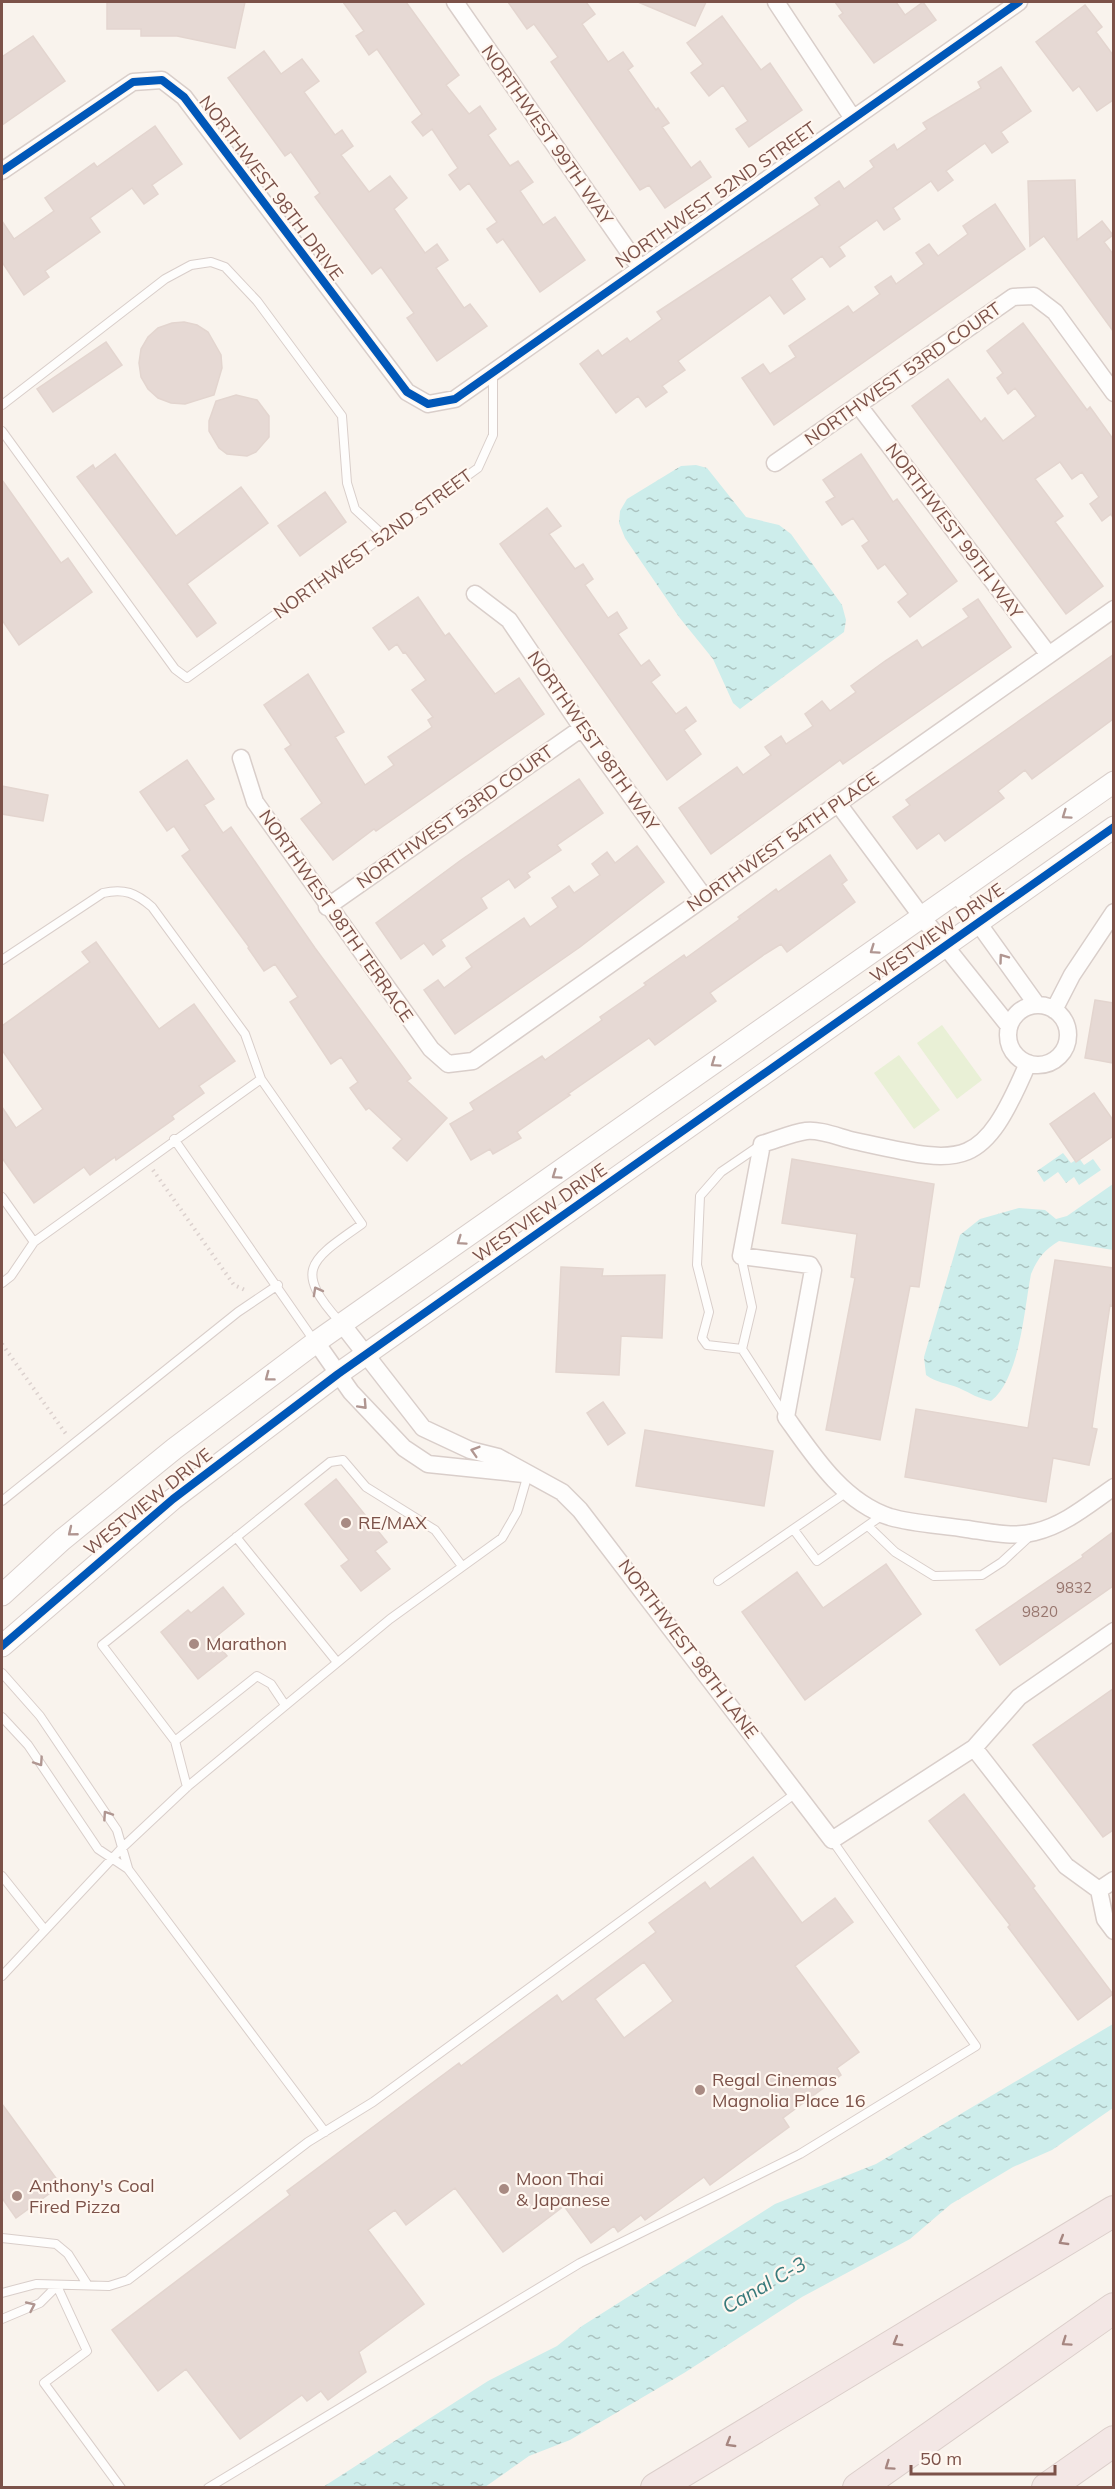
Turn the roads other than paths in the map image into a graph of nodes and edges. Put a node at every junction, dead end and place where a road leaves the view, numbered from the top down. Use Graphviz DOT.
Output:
graph roads {
  1 [pos="455,2"];
  2 [pos="776,2"];
  3 [pos="1019,2"];
  4 [pos="852,117"];
  5 [pos="2,171"];
  6 [pos="640,268"];
  7 [pos="493,372"];
  8 [pos="1113,393"];
  9 [pos="428,404"];
  10 [pos="2,405"];
  11 [pos="859,406"];
  12 [pos="2,431"];
  13 [pos="775,463"];
  14 [pos="384,536"];
  15 [pos="475,594"];
  16 [pos="1113,609"];
  17 [pos="1049,655"];
  18 [pos="582,728"];
  19 [pos="241,758"];
  20 [pos="1113,782"];
  21 [pos="839,805"];
  22 [pos="1113,827"];
  23 [pos="956,892"];
  24 [pos="704,897"];
  25 [pos="327,907"];
  26 [pos="1113,912"];
  27 [pos="922,917"];
  28 [pos="978,923"];
  29 [pos="945,945"];
  30 [pos="2,960"];
  31 [pos="1037,1005"];
  32 [pos="1054,1010"];
  33 [pos="1009,1026"];
  34 [pos="1028,1063"];
  35 [pos="448,1064"];
  36 [pos="261,1079"];
  37 [pos="174,1139"];
  38 [pos="762,1144"];
  39 [pos="2,1197"];
  40 [pos="34,1242"];
  41 [pos="741,1256"];
  42 [pos="2,1283"];
  43 [pos="278,1285"];
  44 [pos="342,1324"];
  45 [pos="316,1342"];
  46 [pos="742,1349"];
  47 [pos="366,1354"];
  48 [pos="338,1374"];
  49 [pos="786,1417"];
  50 [pos="528,1474"];
  51 [pos="1113,1487"];
  52 [pos="848,1491"];
  53 [pos="2,1501"];
  54 [pos="884,1514"];
  55 [pos="868,1526"];
  56 [pos="794,1530"];
  57 [pos="1033,1533"];
  58 [pos="236,1537"];
  59 [pos="462,1566"];
  60 [pos="717,1581"];
  61 [pos="2,1595"];
  62 [pos="1113,1631"];
  63 [pos="2,1646"];
  64 [pos="337,1662"];
  65 [pos="2,1673"];
  66 [pos="285,1705"];
  67 [pos="2,1717"];
  68 [pos="175,1740"];
  69 [pos="974,1748"];
  70 [pos="187,1787"];
  71 [pos="796,1793"];
  72 [pos="832,1840"];
  73 [pos="122,1848"];
  74 [pos="113,1858"];
  75 [pos="128,1869"];
  76 [pos="2,1876"];
  77 [pos="1113,1880"];
  78 [pos="1099,1890"];
  79 [pos="45,1930"];
  80 [pos="1113,1931"];
  81 [pos="2,1976"];
  82 [pos="325,2132"];
  83 [pos="1113,2211"];
  84 [pos="2,2238"];
  85 [pos="87,2284"];
  86 [pos="57,2286"];
  87 [pos="2,2293"];
  88 [pos="1113,2308"];
  89 [pos="2,2319"];
  90 [pos="1113,2440"];
  91 [pos="121,2487"];
  92 [pos="208,2487"];
  93 [pos="656,2487"];
  94 [pos="858,2487"];
  95 [pos="1047,2487"];
  1 -- 6 [label="street, NORTHWEST 99TH WAY"];
  2 -- 4 [label="street"];
  3 -- 4 [label="street, NORTHWEST 52ND STREET"];
  4 -- 6 [label="street, NORTHWEST 52ND STREET"];
  5 -- 9 [label="street, NORTHWEST 98TH DRIVE"];
  6 -- 7 [label="street, NORTHWEST 52ND STREET"];
  7 -- 9 [label="street, NORTHWEST 52ND STREET"];
  7 -- 14 [label="lane, NORTHWEST 52ND STREET"];
  8 -- 11 [label="street, NORTHWEST 53RD COURT"];
  10 -- 14 [label="lane"];
  11 -- 13 [label="street, NORTHWEST 53RD COURT"];
  11 -- 17 [label="street, NORTHWEST 99TH WAY"];
  12 -- 14 [label="lane, NORTHWEST 52ND STREET"];
  15 -- 18 [label="street, NORTHWEST 98TH WAY"];
  16 -- 17 [label="street, NORTHWEST 54TH PLACE"];
  17 -- 21 [label="street, NORTHWEST 54TH PLACE"];
  18 -- 24 [label="street, NORTHWEST 98TH WAY"];
  18 -- 25 [label="street, NORTHWEST 53RD COURT"];
  19 -- 25 [label="street, NORTHWEST 98TH TERRACE"];
  20 -- 23 [label="street, WESTVIEW DRIVE, one-way"];
  21 -- 24 [label="street, NORTHWEST 54TH PLACE"];
  21 -- 27 [label="street"];
  22 -- 28 [label="street, WESTVIEW DRIVE"];
  23 -- 27 [label="street, WESTVIEW DRIVE"];
  23 -- 28 [label="street"];
  24 -- 35 [label="street, NORTHWEST 54TH PLACE"];
  25 -- 35 [label="street, NORTHWEST 98TH TERRACE"];
  26 -- 32 [label="street"];
  27 -- 29 [label="street"];
  27 -- 44 [label="street, WESTVIEW DRIVE, one-way"];
  28 -- 29 [label="street, WESTVIEW DRIVE"];
  31 -- 28 [label="street, one-way"];
  29 -- 33 [label="street"];
  29 -- 47 [label="street, WESTVIEW DRIVE"];
  30 -- 36 [label="lane"];
  31 -- 32 [label="street"];
  31 -- 33 [label="street"];
  32 -- 34 [label="street"];
  33 -- 34 [label="street"];
  34 -- 38 [label="street"];
  36 -- 37 [label="lane"];
  44 -- 36 [label="lane, one-way"];
  37 -- 40 [label="lane"];
  37 -- 43 [label="lane"];
  38 -- 41 [label="street"];
  38 -- 46 [label="lane"];
  39 -- 40 [label="lane"];
  40 -- 42 [label="lane"];
  41 -- 46 [label="lane"];
  41 -- 49 [label="street"];
  43 -- 45 [label="lane"];
  43 -- 53 [label="lane"];
  44 -- 45 [label="street, WESTVIEW DRIVE"];
  44 -- 47 [label="street, NORTHWEST 98TH LANE"];
  45 -- 48 [label="street, NORTHWEST 98TH LANE"];
  45 -- 61 [label="street, WESTVIEW DRIVE, one-way"];
  46 -- 49 [label="lane"];
  47 -- 48 [label="street, WESTVIEW DRIVE"];
  50 -- 47 [label="street, NORTHWEST 98TH LANE, one-way"];
  48 -- 50 [label="street, NORTHWEST 98TH LANE, one-way"];
  48 -- 63 [label="street, WESTVIEW DRIVE"];
  49 -- 52 [label="street"];
  50 -- 59 [label="lane"];
  50 -- 71 [label="street, NORTHWEST 98TH LANE"];
  51 -- 57 [label="street"];
  52 -- 54 [label="street"];
  52 -- 56 [label="lane"];
  54 -- 55 [label="lane"];
  54 -- 57 [label="street"];
  55 -- 56 [label="lane"];
  55 -- 57 [label="lane"];
  56 -- 60 [label="lane"];
  58 -- 59 [label="lane"];
  58 -- 64 [label="lane"];
  58 -- 68 [label="lane"];
  59 -- 64 [label="lane"];
  62 -- 69 [label="street"];
  64 -- 66 [label="lane"];
  73 -- 65 [label="lane, one-way"];
  66 -- 68 [label="lane"];
  66 -- 70 [label="lane"];
  67 -- 74 [label="lane, one-way"];
  68 -- 70 [label="lane"];
  69 -- 72 [label="street"];
  69 -- 78 [label="street"];
  70 -- 73 [label="lane"];
  71 -- 72 [label="street, NORTHWEST 98TH LANE"];
  71 -- 82 [label="lane"];
  72 -- 92 [label="lane"];
  73 -- 74 [label="lane"];
  73 -- 75 [label="lane"];
  74 -- 75 [label="lane"];
  74 -- 79 [label="lane"];
  75 -- 82 [label="lane"];
  76 -- 79 [label="lane"];
  77 -- 78 [label="street"];
  78 -- 80 [label="street"];
  79 -- 81 [label="lane"];
  82 -- 85 [label="lane"];
  83 -- 93 [label="highway, one-way"];
  84 -- 85 [label="lane"];
  85 -- 86 [label="lane"];
  86 -- 87 [label="lane"];
  89 -- 86 [label="lane, one-way"];
  86 -- 91 [label="lane"];
  88 -- 94 [label="highway, one-way"];
  90 -- 95 [label="highway"];
}
